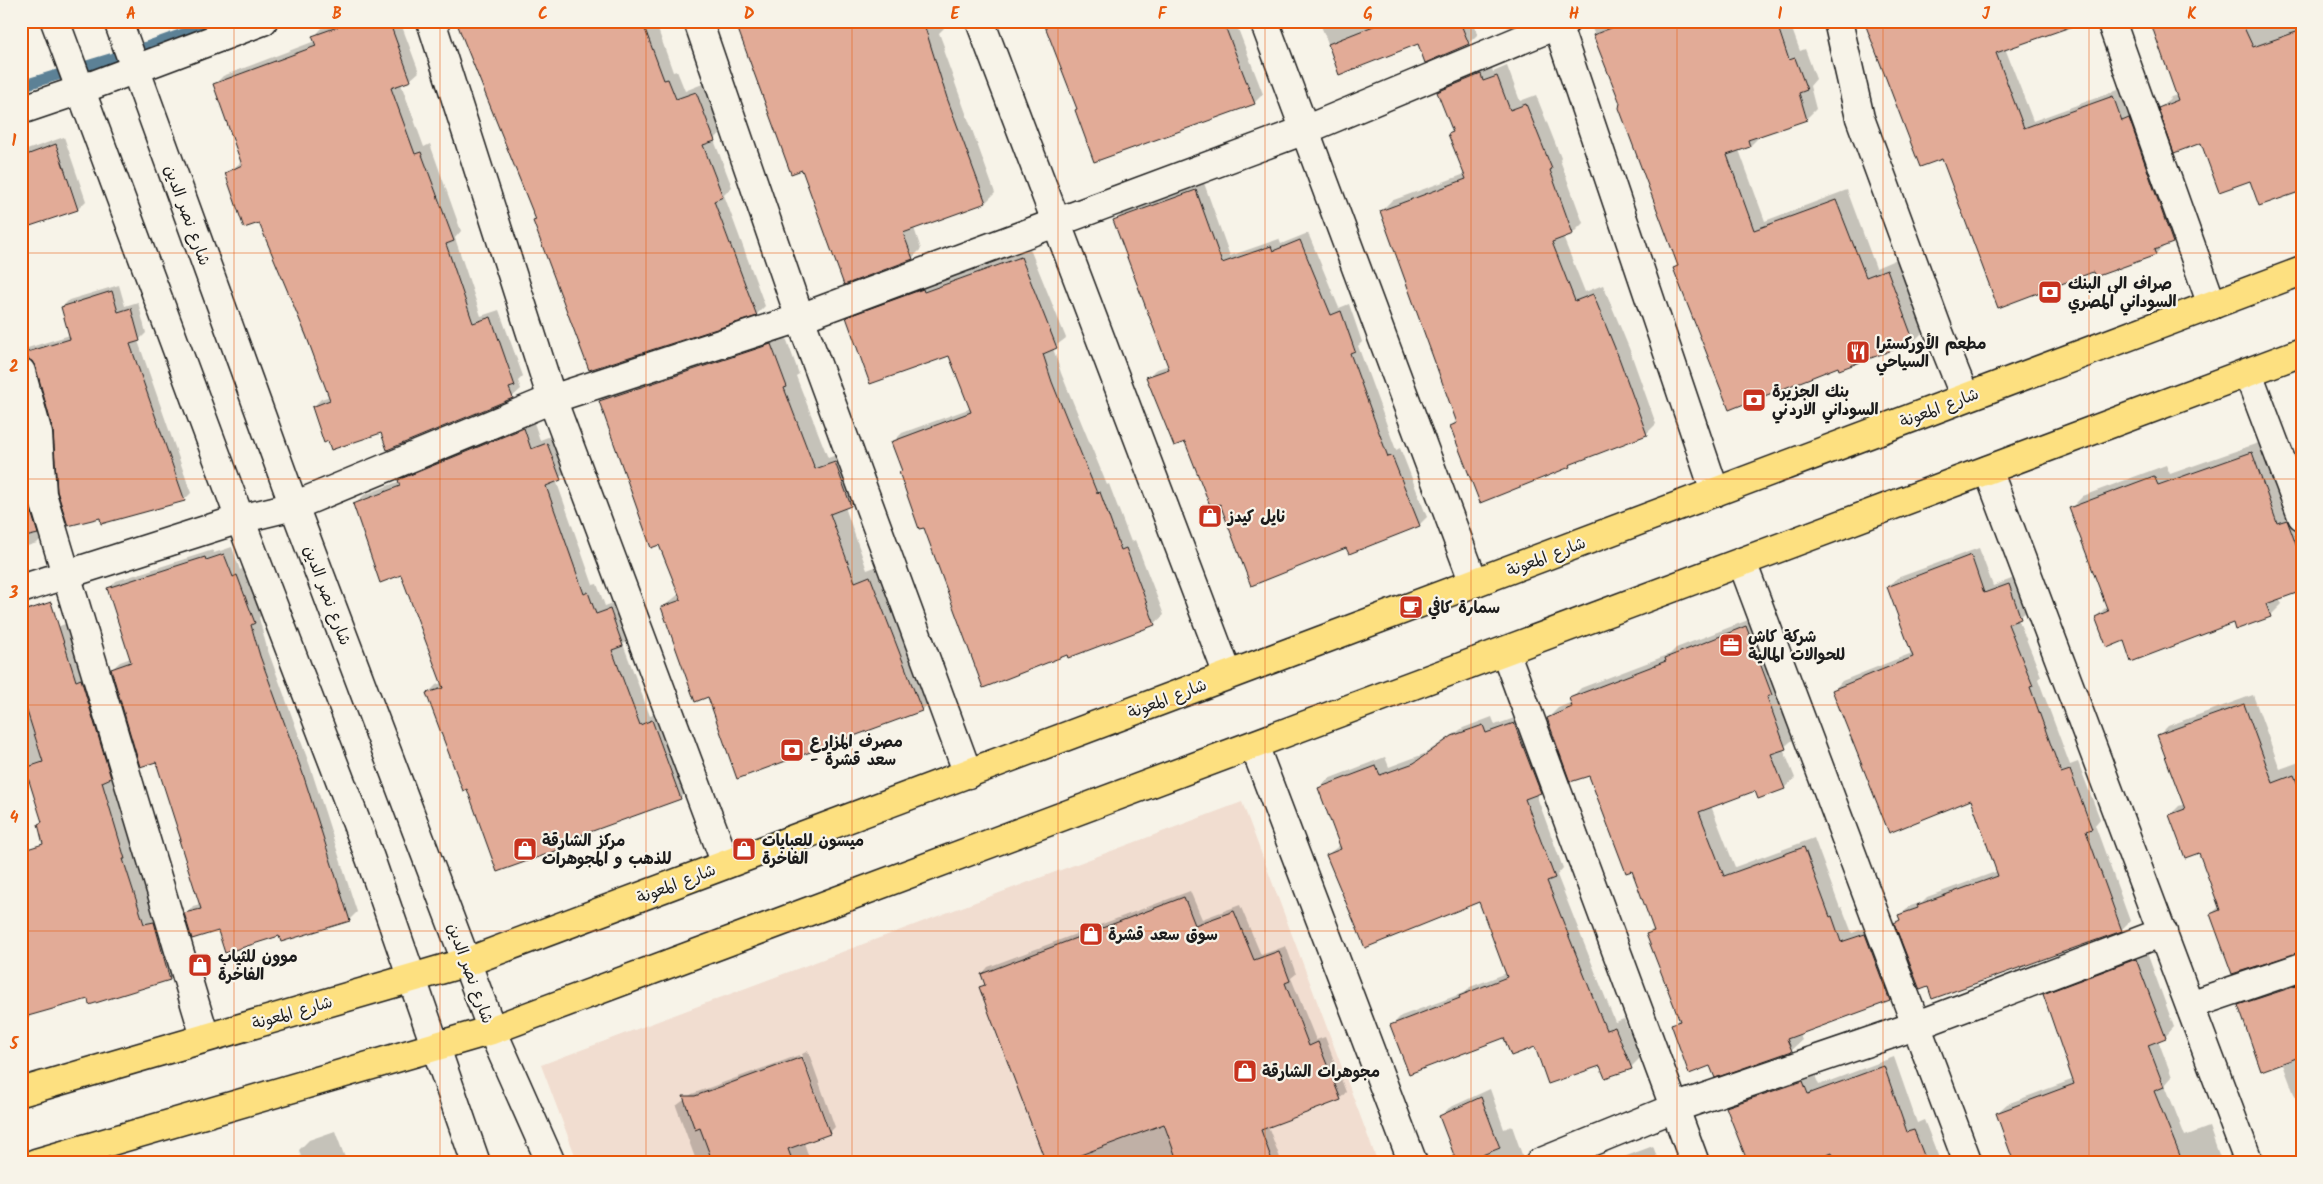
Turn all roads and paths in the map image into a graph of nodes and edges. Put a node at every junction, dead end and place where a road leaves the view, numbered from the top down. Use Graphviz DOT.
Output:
graph roads {
  1 [pos="55,21"];
  2 [pos="118,21"];
  3 [pos="263,21"];
  4 [pos="431,21"];
  5 [pos="698,21"];
  6 [pos="980,21"];
  7 [pos="1264,21"];
  8 [pos="1838,21"];
  9 [pos="2111,21"];
  10 [pos="1560,22"];
  11 [pos="135,70"];
  12 [pos="80,90"];
  13 [pos="21,110"];
  14 [pos="1305,130"];
  15 [pos="1056,223"];
  16 [pos="2302,271"];
  17 [pos="2212,304"];
  18 [pos="800,318"];
  19 [pos="2302,352"];
  20 [pos="21,372"];
  21 [pos="2248,373"];
  22 [pos="1966,398"];
  23 [pos="552,399"];
  24 [pos="1988,470"];
  25 [pos="1716,492"];
  26 [pos="294,506"];
  27 [pos="2302,516"];
  28 [pos="240,519"];
  29 [pos="1742,562"];
  30 [pos="65,575"];
  31 [pos="1474,583"];
  32 [pos="21,589"];
  33 [pos="1505,651"];
  34 [pos="1228,675"];
  35 [pos="1254,745"];
  36 [pos="968,774"];
  37 [pos="726,864"];
  38 [pos="2163,932"];
  39 [pos="467,962"];
  40 [pos="2302,967"];
  41 [pos="412,978"];
  42 [pos="2190,1004"];
  43 [pos="1918,1025"];
  44 [pos="492,1030"];
  45 [pos="205,1037"];
  46 [pos="437,1046"];
  47 [pos="21,1092"];
  48 [pos="1674,1108"];
  49 [pos="36,1163"];
  50 [pos="476,1163"];
  51 [pos="551,1163"];
  52 [pos="1413,1163"];
  53 [pos="1539,1163"];
  54 [pos="1695,1163"];
  55 [pos="1968,1163"];
  56 [pos="2249,1163"];
  1 -- 12 [label="street"];
  2 -- 11 [label="street, شارع نصر الدين"];
  3 -- 11 [label="street"];
  4 -- 23 [label="street"];
  5 -- 18 [label="street"];
  6 -- 15 [label="street"];
  7 -- 14 [label="street"];
  8 -- 22 [label="street"];
  9 -- 17 [label="street"];
  10 -- 14 [label="street"];
  10 -- 25 [label="street"];
  11 -- 12 [label="street"];
  11 -- 26 [label="street, شارع نصر الدين"];
  12 -- 13 [label="street"];
  12 -- 28 [label="street"];
  14 -- 15 [label="street"];
  14 -- 31 [label="street"];
  15 -- 18 [label="street"];
  15 -- 34 [label="street"];
  16 -- 17 [label="highway, شارع المعونة"];
  17 -- 22 [label="highway, شارع المعونة"];
  18 -- 23 [label="street"];
  18 -- 36 [label="street"];
  19 -- 21 [label="highway"];
  20 -- 30 [label="street"];
  21 -- 24 [label="highway"];
  21 -- 27 [label="street"];
  22 -- 25 [label="highway, شارع المعونة"];
  23 -- 26 [label="street"];
  23 -- 37 [label="street"];
  24 -- 29 [label="highway"];
  24 -- 38 [label="street"];
  25 -- 31 [label="highway, شارع المعونة"];
  26 -- 28 [label="street"];
  26 -- 39 [label="street, شارع نصر الدين"];
  28 -- 30 [label="street"];
  28 -- 41 [label="street"];
  29 -- 33 [label="highway"];
  29 -- 43 [label="street"];
  30 -- 32 [label="street"];
  30 -- 45 [label="street"];
  31 -- 34 [label="highway, شارع المعونة"];
  33 -- 35 [label="highway"];
  33 -- 48 [label="street"];
  34 -- 36 [label="highway, شارع المعونة"];
  35 -- 44 [label="highway"];
  35 -- 52 [label="street"];
  36 -- 37 [label="highway, شارع المعونة"];
  37 -- 39 [label="highway, شارع المعونة"];
  38 -- 42 [label="street"];
  38 -- 43 [label="street"];
  39 -- 41 [label="highway, شارع المعونة"];
  39 -- 44 [label="street, شارع نصر الدين"];
  40 -- 42 [label="street"];
  41 -- 45 [label="highway, شارع المعونة"];
  41 -- 46 [label="street"];
  42 -- 56 [label="street"];
  43 -- 48 [label="street"];
  43 -- 55 [label="street"];
  44 -- 46 [label="highway"];
  44 -- 51 [label="street, شارع نصر الدين"];
  45 -- 47 [label="highway, شارع المعونة"];
  46 -- 49 [label="highway"];
  46 -- 50 [label="street"];
  48 -- 53 [label="street"];
  48 -- 54 [label="street"];
}
